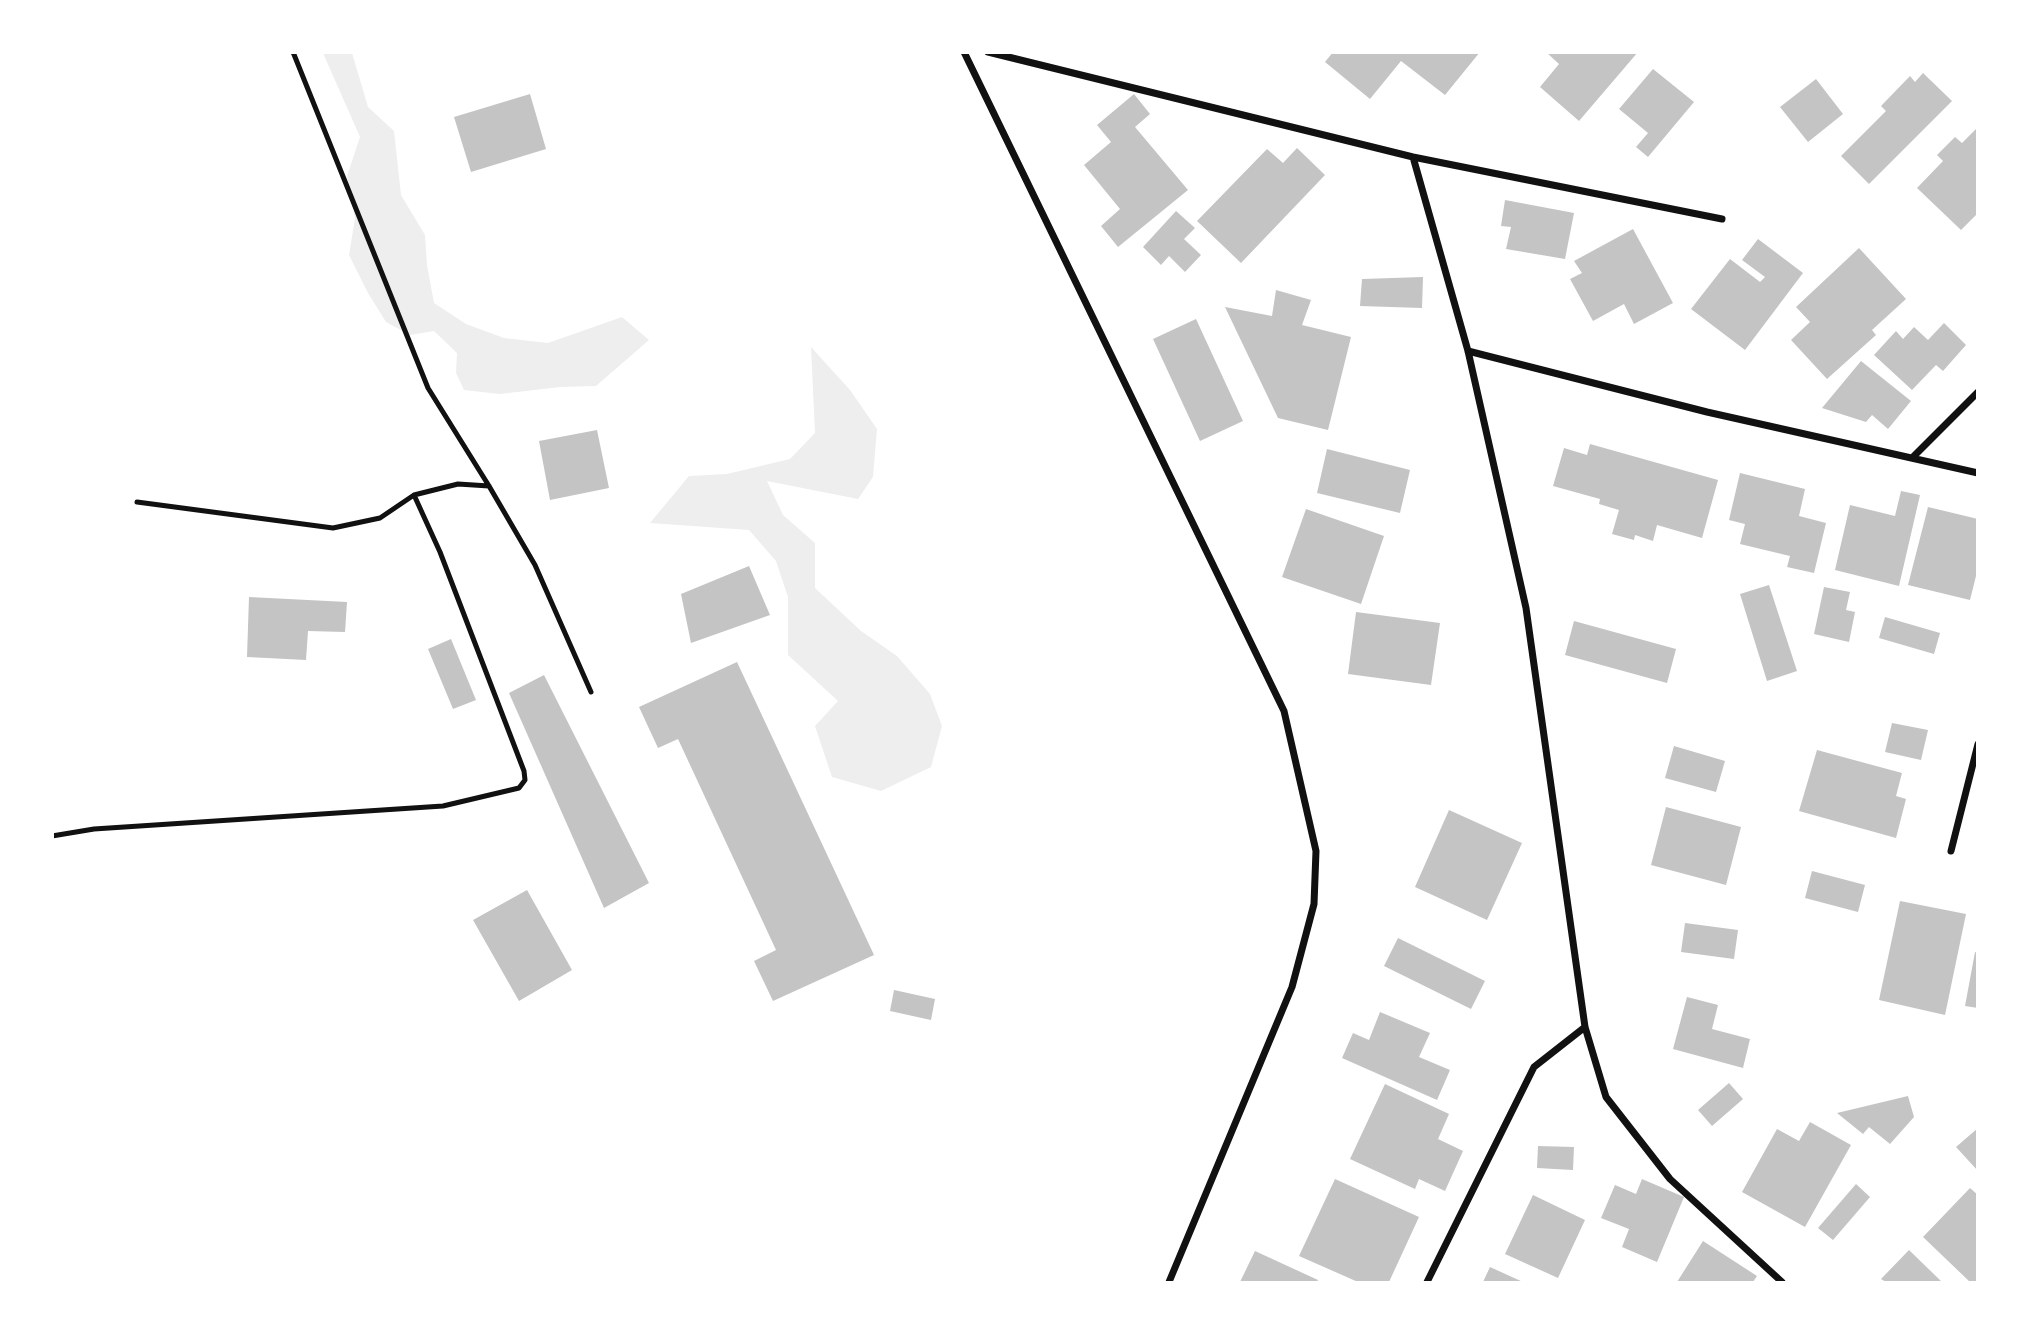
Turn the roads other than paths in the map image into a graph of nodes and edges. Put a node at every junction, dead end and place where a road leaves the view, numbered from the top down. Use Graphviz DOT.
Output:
graph roads {
  1 [pos="293,52"];
  2 [pos="964,52"];
  3 [pos="988,52"];
  4 [pos="1413,157"];
  5 [pos="1722,219"];
  6 [pos="1468,351"];
  7 [pos="1978,392"];
  8 [pos="1912,458"];
  9 [pos="1978,473"];
  10 [pos="489,486"];
  11 [pos="414,495"];
  12 [pos="137,502"];
  13 [pos="591,692"];
  14 [pos="1978,744"];
  15 [pos="52,836"];
  16 [pos="1951,850"];
  17 [pos="1585,1027"];
  18 [pos="1169,1283"];
  19 [pos="1427,1283"];
  20 [pos="1782,1283"];
  1 -- 10 [label="lane"];
  2 -- 18 [label="street"];
  3 -- 4 [label="street"];
  4 -- 5 [label="street"];
  4 -- 6 [label="street"];
  6 -- 8 [label="street"];
  6 -- 17 [label="street"];
  7 -- 8 [label="street"];
  8 -- 9 [label="street"];
  10 -- 11 [label="lane"];
  10 -- 13 [label="lane"];
  11 -- 12 [label="lane"];
  11 -- 15 [label="lane"];
  14 -- 16 [label="street"];
  17 -- 19 [label="street"];
  17 -- 20 [label="street"];
}
